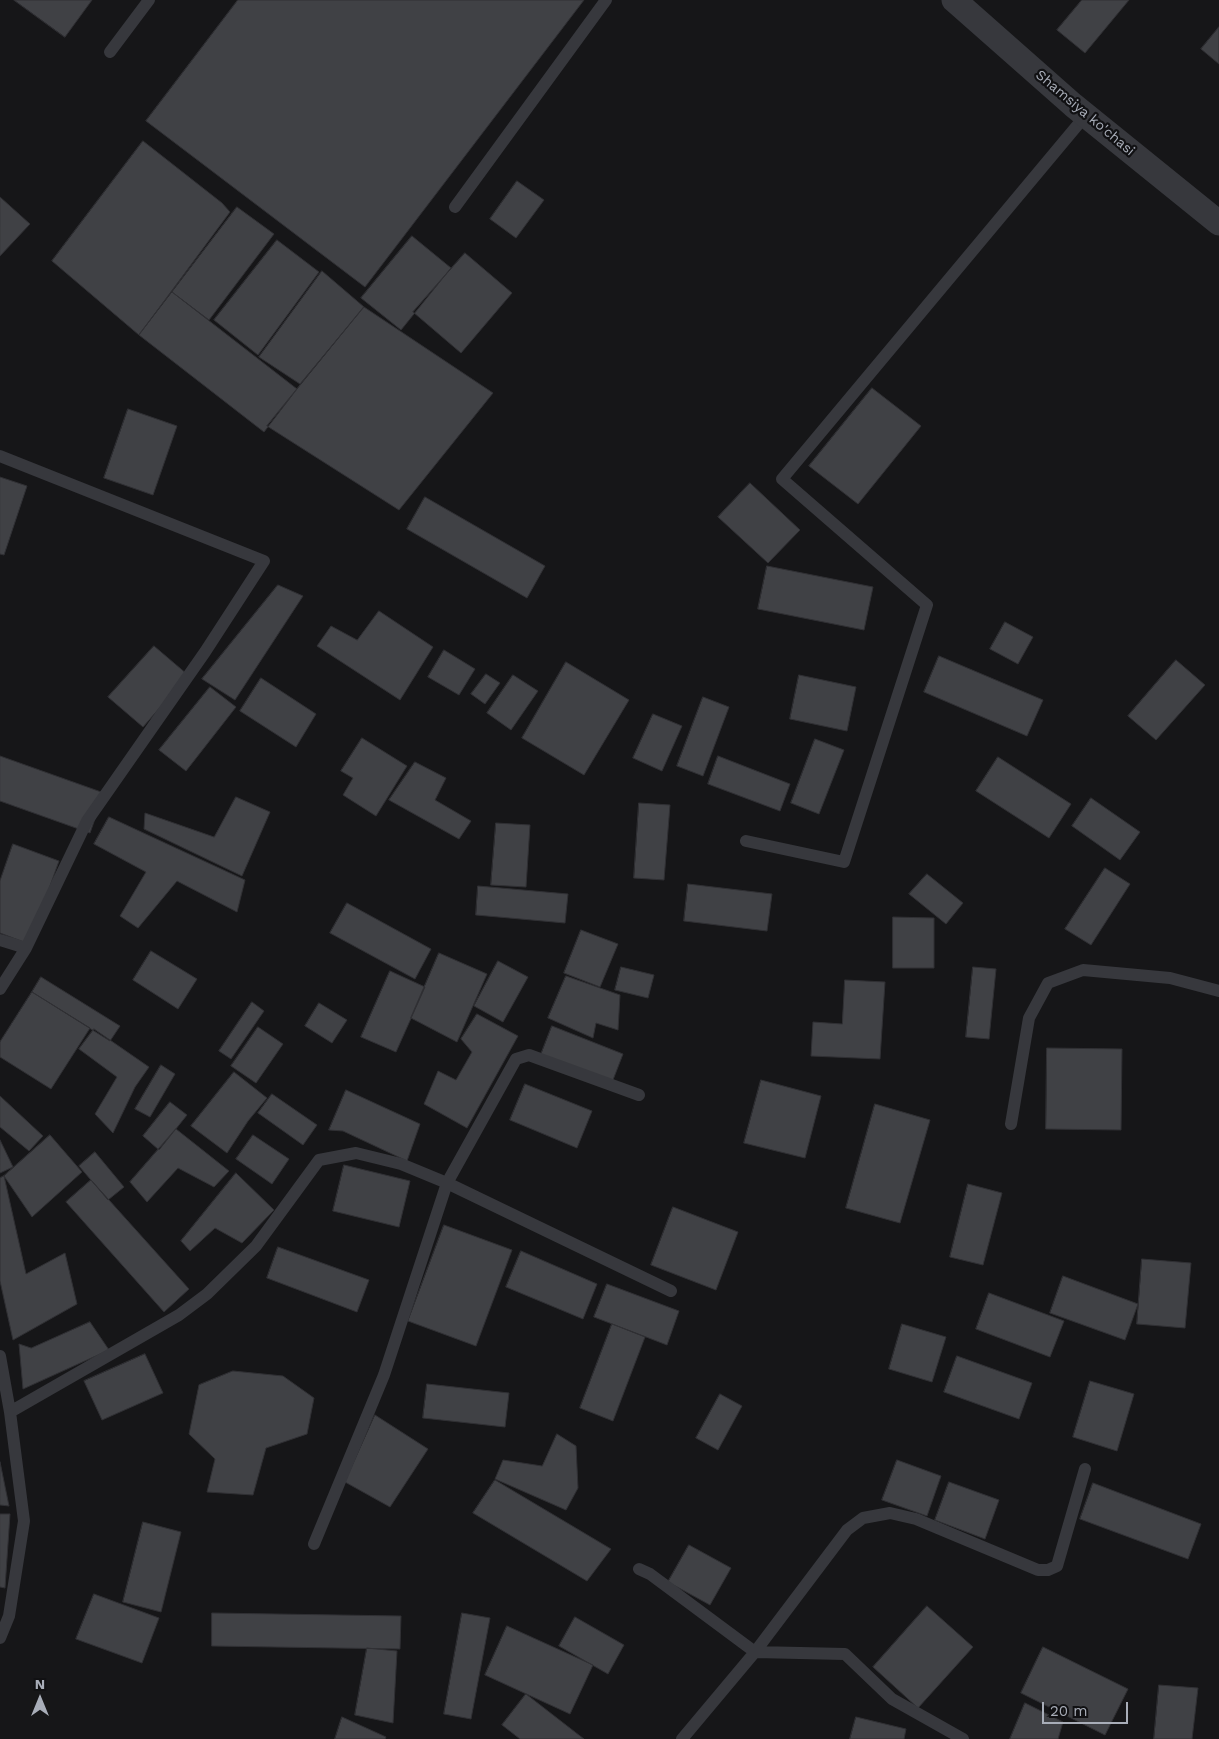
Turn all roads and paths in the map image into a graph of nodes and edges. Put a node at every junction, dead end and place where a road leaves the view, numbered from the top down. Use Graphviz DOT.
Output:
graph roads {
  1 [pos="149,0"];
  2 [pos="606,0"];
  3 [pos="954,0"];
  4 [pos="110,52"];
  5 [pos="1086,115"];
  6 [pos="455,207"];
  7 [pos="1219,223"];
  8 [pos="0,456"];
  9 [pos="746,841"];
  10 [pos="0,940"];
  11 [pos="26,948"];
  12 [pos="0,989"];
  13 [pos="1219,991"];
  14 [pos="640,1095"];
  15 [pos="1011,1124"];
  16 [pos="447,1183"];
  17 [pos="672,1291"];
  18 [pos="0,1356"];
  19 [pos="10,1412"];
  20 [pos="1085,1470"];
  21 [pos="314,1544"];
  22 [pos="639,1569"];
  23 [pos="0,1638"];
  24 [pos="755,1652"];
  25 [pos="682,1739"];
  26 [pos="963,1739"];
  1 -- 4 [label="lane"];
  2 -- 6 [label="lane"];
  3 -- 5 [label="street, Shamsiya ko'chasi"];
  5 -- 7 [label="street, Shamsiya ko'chasi"];
  5 -- 9 [label="lane"];
  8 -- 11 [label="lane"];
  10 -- 11 [label="lane"];
  11 -- 12 [label="lane"];
  13 -- 15 [label="lane"];
  14 -- 16 [label="lane"];
  16 -- 17 [label="lane"];
  16 -- 19 [label="lane"];
  16 -- 21 [label="lane"];
  18 -- 19 [label="lane"];
  19 -- 23 [label="lane"];
  20 -- 24 [label="lane"];
  22 -- 24 [label="lane"];
  24 -- 25 [label="lane"];
  24 -- 26 [label="lane"];
}
